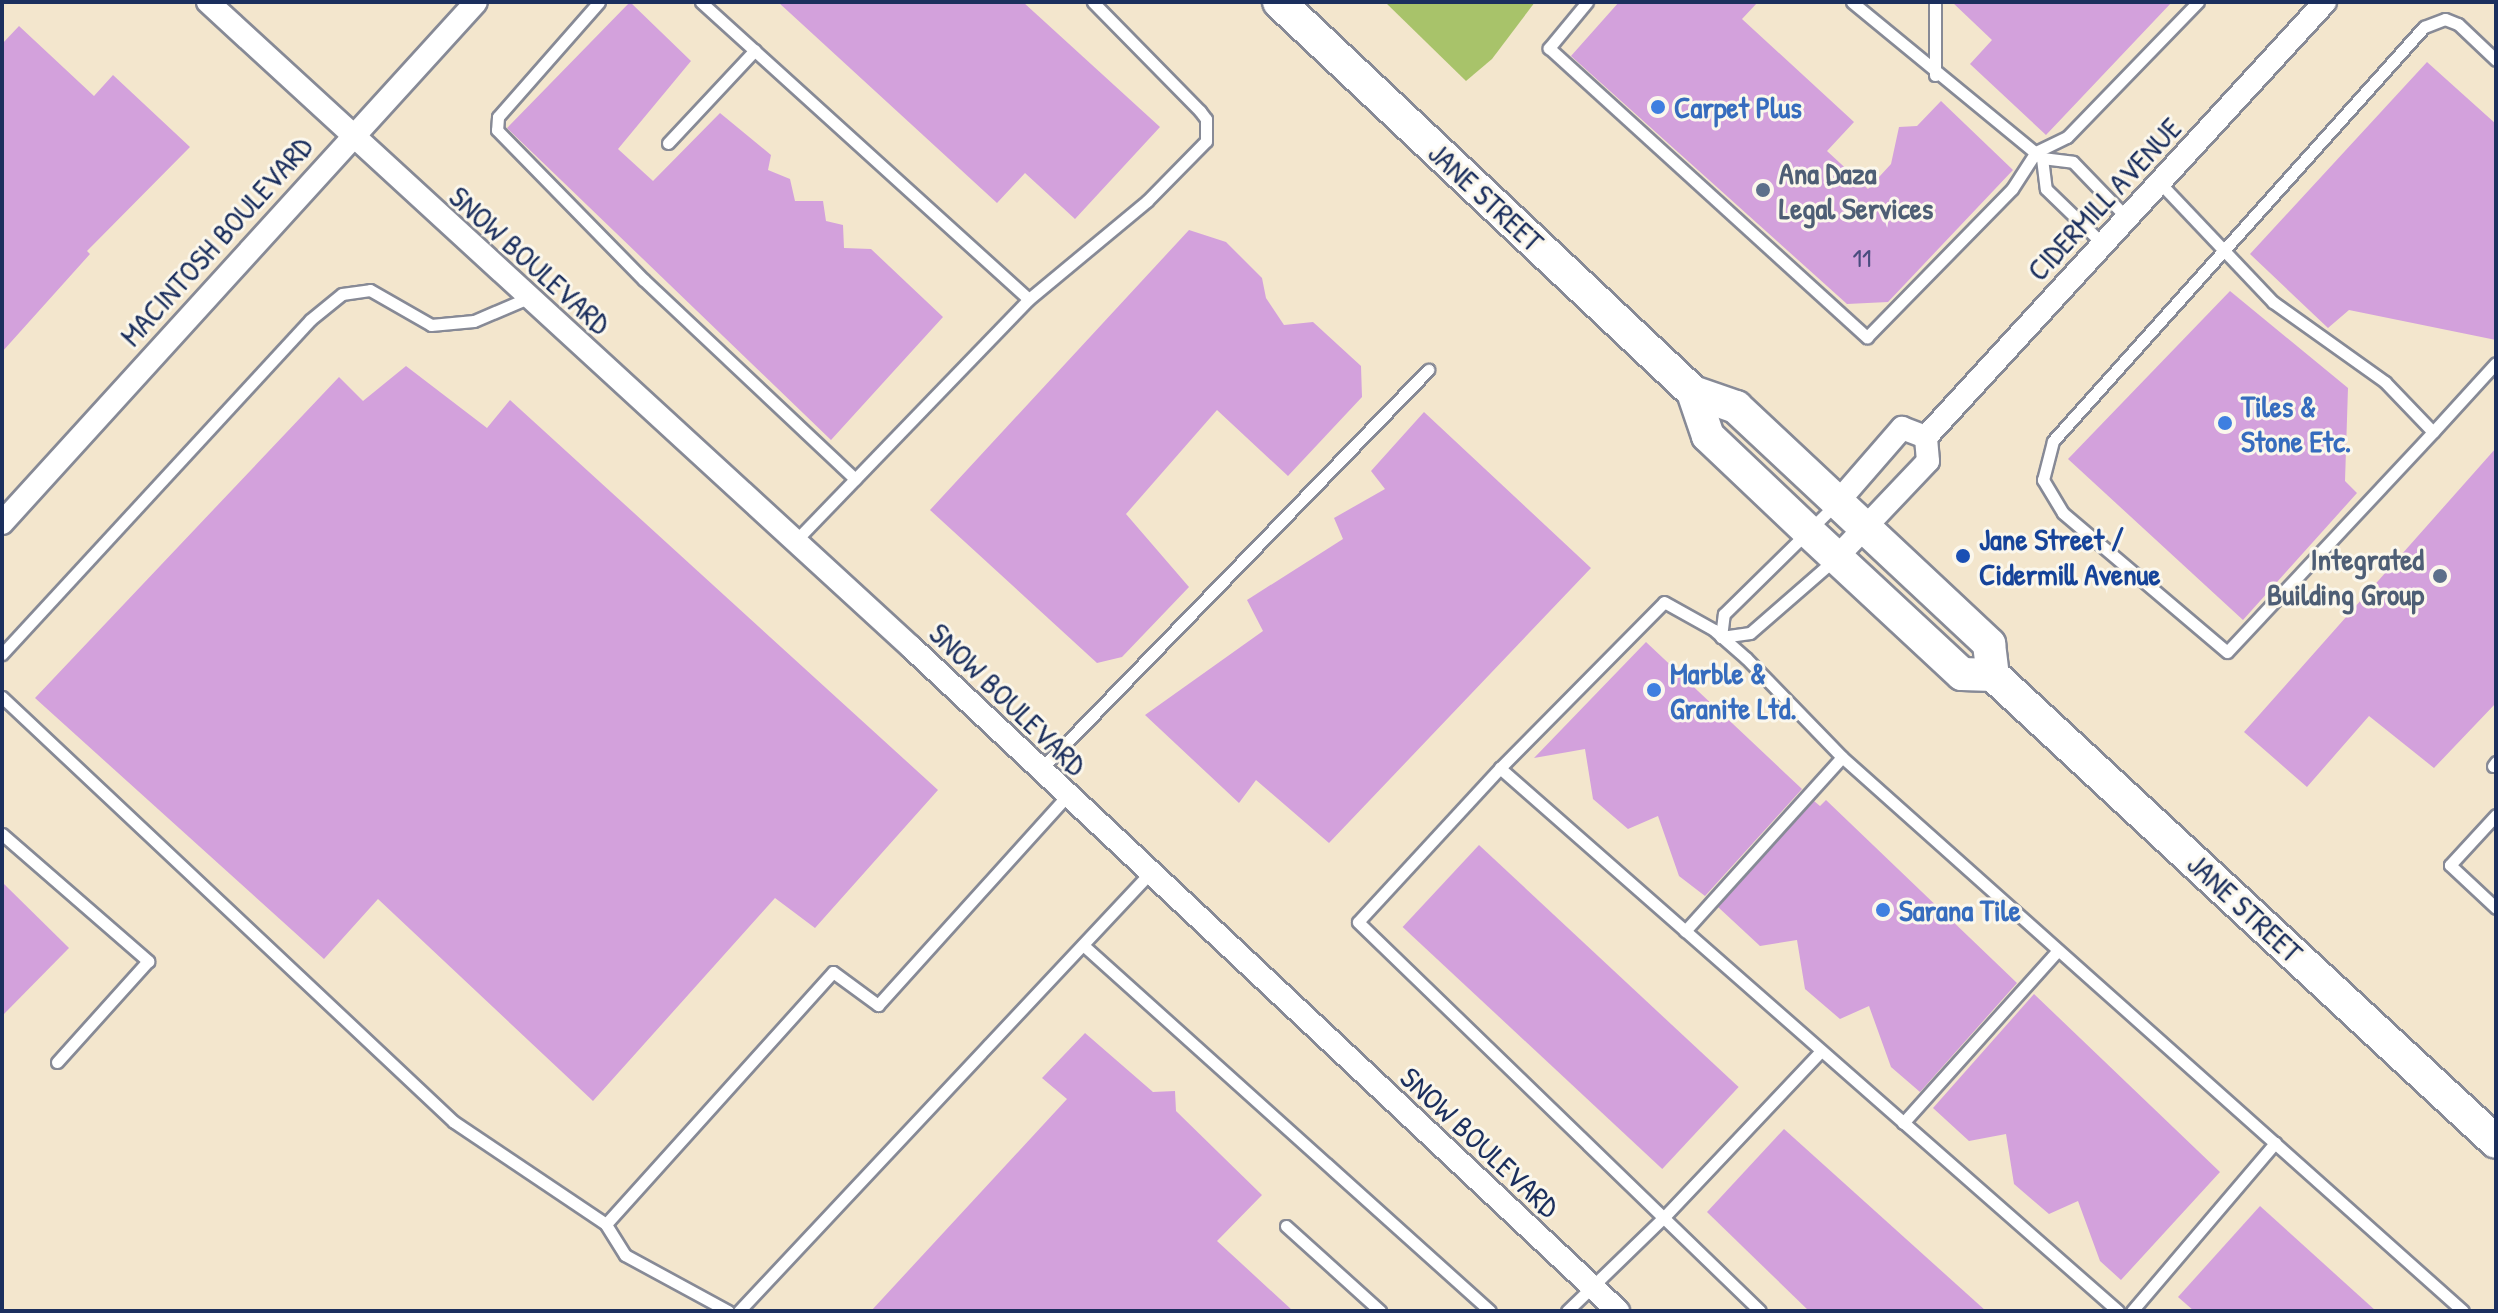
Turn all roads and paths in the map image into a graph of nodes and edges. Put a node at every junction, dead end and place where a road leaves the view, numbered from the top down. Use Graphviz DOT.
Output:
graph roads {
  1 [pos="208,2"];
  2 [pos="476,2"];
  3 [pos="599,2"];
  4 [pos="701,2"];
  5 [pos="1093,2"];
  6 [pos="1279,2"];
  7 [pos="1587,2"];
  8 [pos="1852,2"];
  9 [pos="1935,2"];
  10 [pos="2198,2"];
  11 [pos="2325,2"];
  12 [pos="755,50"];
  13 [pos="2496,60"];
  14 [pos="1935,75"];
  15 [pos="350,137"];
  16 [pos="668,143"];
  17 [pos="2039,155"];
  18 [pos="2160,183"];
  19 [pos="2127,218"];
  20 [pos="2102,243"];
  21 [pos="2222,248"];
  22 [pos="528,298"];
  23 [pos="1029,299"];
  24 [pos="2496,363"];
  25 [pos="1428,370"];
  26 [pos="1693,392"];
  27 [pos="2433,432"];
  28 [pos="1926,437"];
  29 [pos="855,479"];
  30 [pos="1836,504"];
  31 [pos="2,523"];
  32 [pos="1808,531"];
  33 [pos="1865,532"];
  34 [pos="795,541"];
  35 [pos="1837,557"];
  36 [pos="1721,637"];
  37 [pos="2,654"];
  38 [pos="1993,675"];
  39 [pos="2,697"];
  40 [pos="1842,757"];
  41 [pos="1500,768"];
  42 [pos="1039,771"];
  43 [pos="1066,797"];
  44 [pos="2496,815"];
  45 [pos="2,834"];
  46 [pos="1149,874"];
  47 [pos="2496,908"];
  48 [pos="1685,931"];
  49 [pos="1083,945"];
  50 [pos="2058,950"];
  51 [pos="1821,1051"];
  52 [pos="57,1062"];
  53 [pos="1903,1123"];
  54 [pos="2496,1142"];
  55 [pos="2275,1143"];
  56 [pos="1665,1216"];
  57 [pos="606,1224"];
  58 [pos="1286,1226"];
  59 [pos="1591,1286"];
  60 [pos="728,1311"];
  61 [pos="739,1311"];
  62 [pos="1380,1311"];
  63 [pos="1490,1311"];
  64 [pos="1567,1311"];
  65 [pos="1618,1311"];
  66 [pos="1760,1311"];
  67 [pos="2118,1311"];
  68 [pos="2132,1311"];
  69 [pos="2463,1311"];
  1 -- 15 [label="street, SNOW BOULEVARD"];
  2 -- 15 [label="street, MACINTOSH BOULEVARD"];
  3 -- 29 [label="lane"];
  4 -- 12 [label="lane"];
  5 -- 23 [label="lane"];
  6 -- 26 [label="main road, JANE STREET"];
  7 -- 17 [label="lane"];
  8 -- 14 [label="lane"];
  9 -- 14 [label="lane"];
  10 -- 17 [label="lane"];
  11 -- 18 [label="street, CIDERMILL AVENUE"];
  12 -- 16 [label="lane"];
  12 -- 23 [label="lane"];
  13 -- 21 [label="lane"];
  14 -- 17 [label="lane"];
  15 -- 22 [label="street, SNOW BOULEVARD"];
  15 -- 31 [label="street, MACINTOSH BOULEVARD"];
  17 -- 19 [label="lane"];
  17 -- 20 [label="lane"];
  18 -- 19 [label="street, CIDERMILL AVENUE"];
  18 -- 21 [label="lane"];
  19 -- 20 [label="street, CIDERMILL AVENUE"];
  20 -- 28 [label="street, CIDERMILL AVENUE"];
  21 -- 27 [label="lane"];
  21 -- 27 [label="lane"];
  22 -- 34 [label="street, SNOW BOULEVARD"];
  22 -- 37 [label="lane"];
  23 -- 29 [label="lane"];
  24 -- 27 [label="lane"];
  25 -- 42 [label="lane"];
  26 -- 30 [label="main road, JANE STREET"];
  26 -- 32 [label="main road, JANE STREET"];
  28 -- 30 [label="street"];
  28 -- 33 [label="street, CIDERMILL AVENUE"];
  29 -- 34 [label="lane"];
  30 -- 32 [label="lane"];
  30 -- 33 [label="main road, JANE STREET"];
  32 -- 35 [label="main road, JANE STREET"];
  32 -- 36 [label="lane"];
  33 -- 35 [label="street, CIDERMILL AVENUE"];
  33 -- 38 [label="main road, JANE STREET"];
  34 -- 42 [label="street, SNOW BOULEVARD"];
  35 -- 36 [label="lane"];
  35 -- 38 [label="main road, JANE STREET"];
  36 -- 40 [label="lane"];
  36 -- 41 [label="lane"];
  38 -- 54 [label="main road, JANE STREET"];
  39 -- 57 [label="lane"];
  40 -- 48 [label="lane"];
  40 -- 50 [label="lane"];
  41 -- 48 [label="lane"];
  41 -- 56 [label="lane"];
  42 -- 43 [label="street, SNOW BOULEVARD"];
  43 -- 46 [label="street, SNOW BOULEVARD"];
  43 -- 57 [label="lane"];
  44 -- 47 [label="lane"];
  45 -- 52 [label="lane"];
  46 -- 49 [label="lane"];
  46 -- 59 [label="street, SNOW BOULEVARD"];
  48 -- 51 [label="lane"];
  49 -- 61 [label="lane"];
  49 -- 63 [label="lane"];
  50 -- 53 [label="lane"];
  50 -- 55 [label="lane"];
  51 -- 53 [label="lane"];
  51 -- 56 [label="lane"];
  53 -- 67 [label="lane"];
  55 -- 68 [label="lane"];
  55 -- 69 [label="lane"];
  56 -- 59 [label="lane"];
  56 -- 66 [label="lane"];
  57 -- 60 [label="lane"];
  58 -- 62 [label="lane"];
  59 -- 64 [label="lane"];
  59 -- 65 [label="street, SNOW BOULEVARD"];
}
